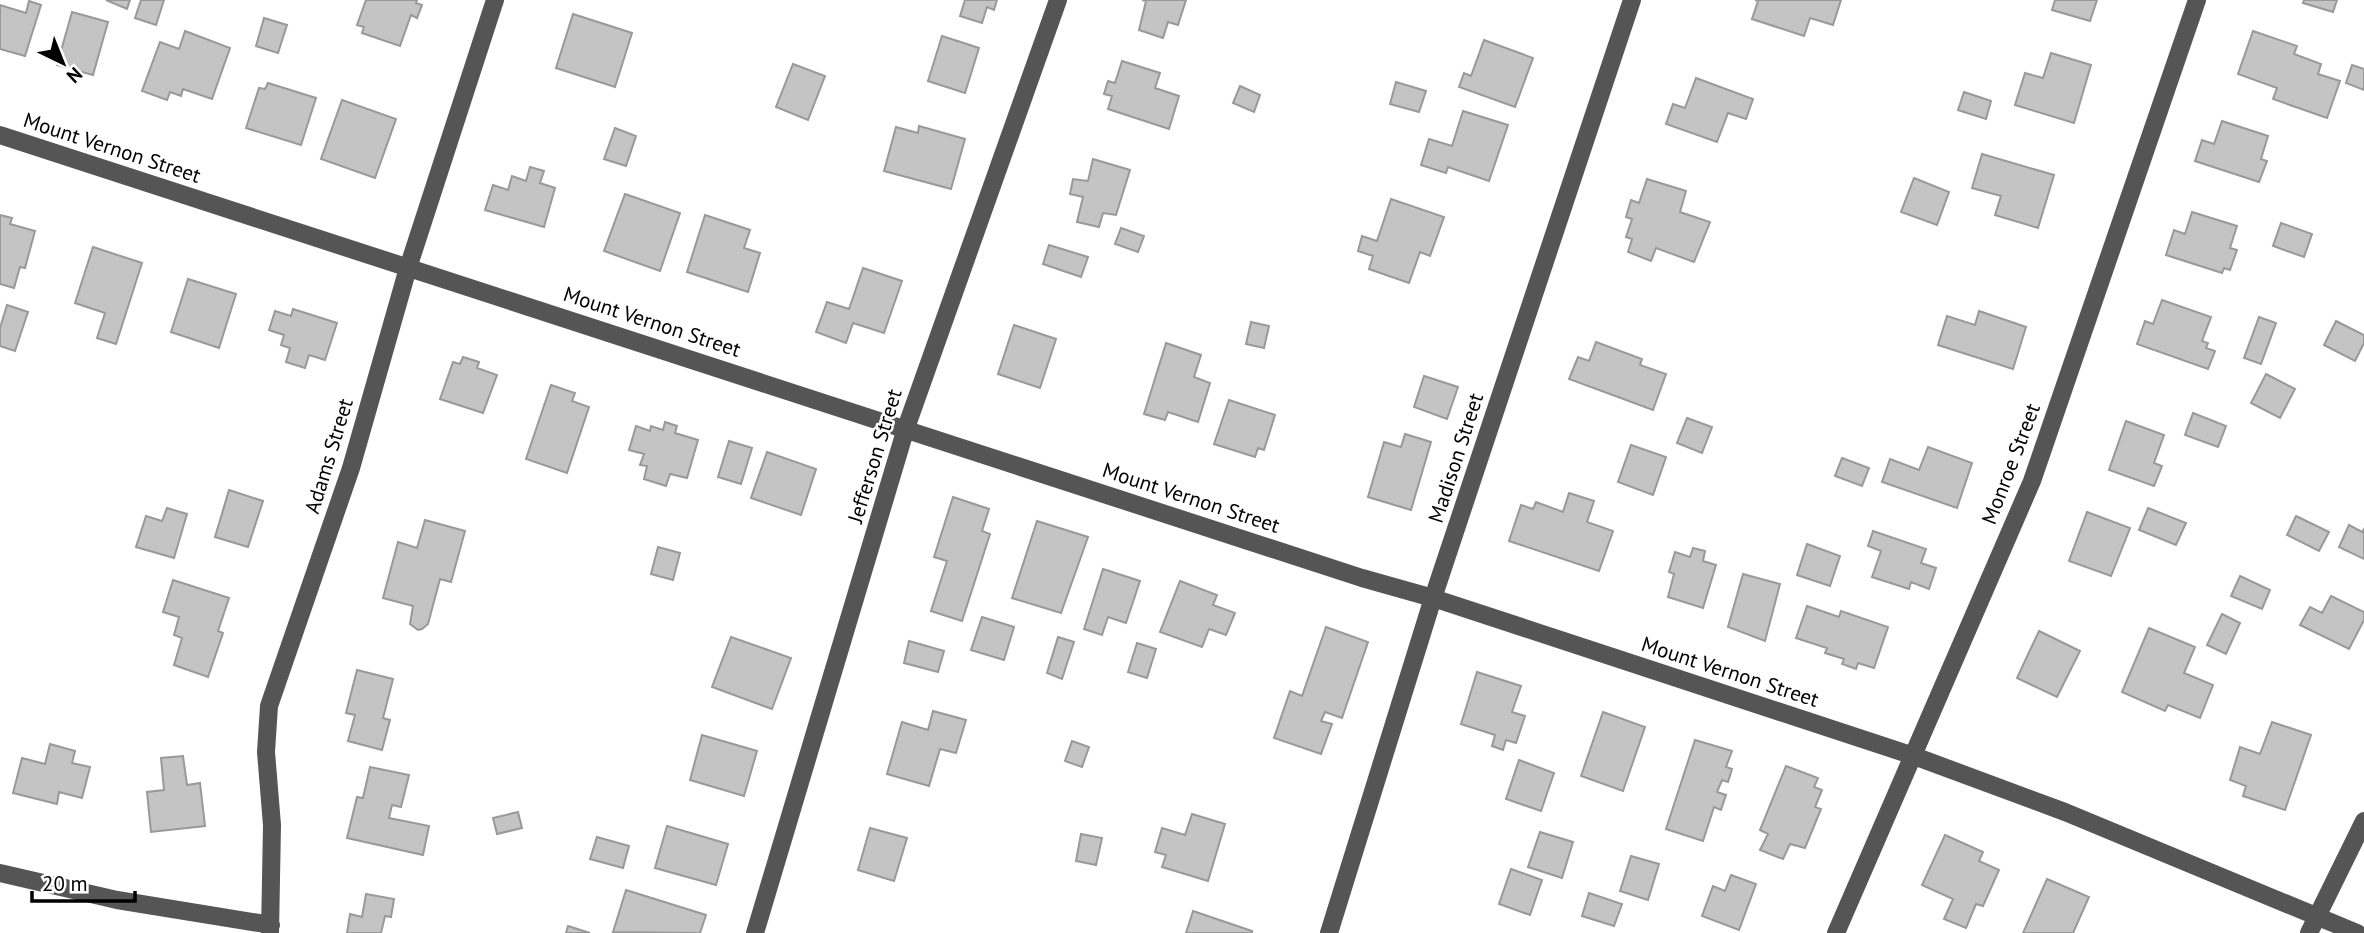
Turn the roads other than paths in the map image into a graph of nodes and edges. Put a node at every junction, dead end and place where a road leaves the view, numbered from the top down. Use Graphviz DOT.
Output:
graph roads {
  1 [pos="495,0"];
  2 [pos="1058,0"];
  3 [pos="1632,0"];
  4 [pos="2197,0"];
  5 [pos="0,135"];
  6 [pos="408,268"];
  7 [pos="906,428"];
  8 [pos="1433,598"];
  9 [pos="1914,756"];
  10 [pos="2364,821"];
  11 [pos="0,873"];
  12 [pos="2312,925"];
  13 [pos="270,929"];
  14 [pos="755,933"];
  15 [pos="1329,933"];
  16 [pos="1836,933"];
  17 [pos="2357,933"];
  1 -- 6 [label="street, Adams Street"];
  2 -- 7 [label="street, Jefferson Street"];
  3 -- 8 [label="street, Madison Street"];
  4 -- 9 [label="street, Monroe Street"];
  5 -- 6 [label="street, Mount Vernon Street"];
  6 -- 7 [label="street, Mount Vernon Street"];
  6 -- 13 [label="street, Adams Street"];
  7 -- 8 [label="street, Mount Vernon Street"];
  7 -- 14 [label="street, Jefferson Street"];
  8 -- 9 [label="street, Mount Vernon Street"];
  8 -- 15 [label="street, Madison Street"];
  9 -- 12 [label="street, Mount Vernon Street"];
  9 -- 16 [label="street, Monroe Street"];
  10 -- 12 [label="street"];
  11 -- 13 [label="street"];
  12 -- 17 [label="street, Mount Vernon Street"];
}
